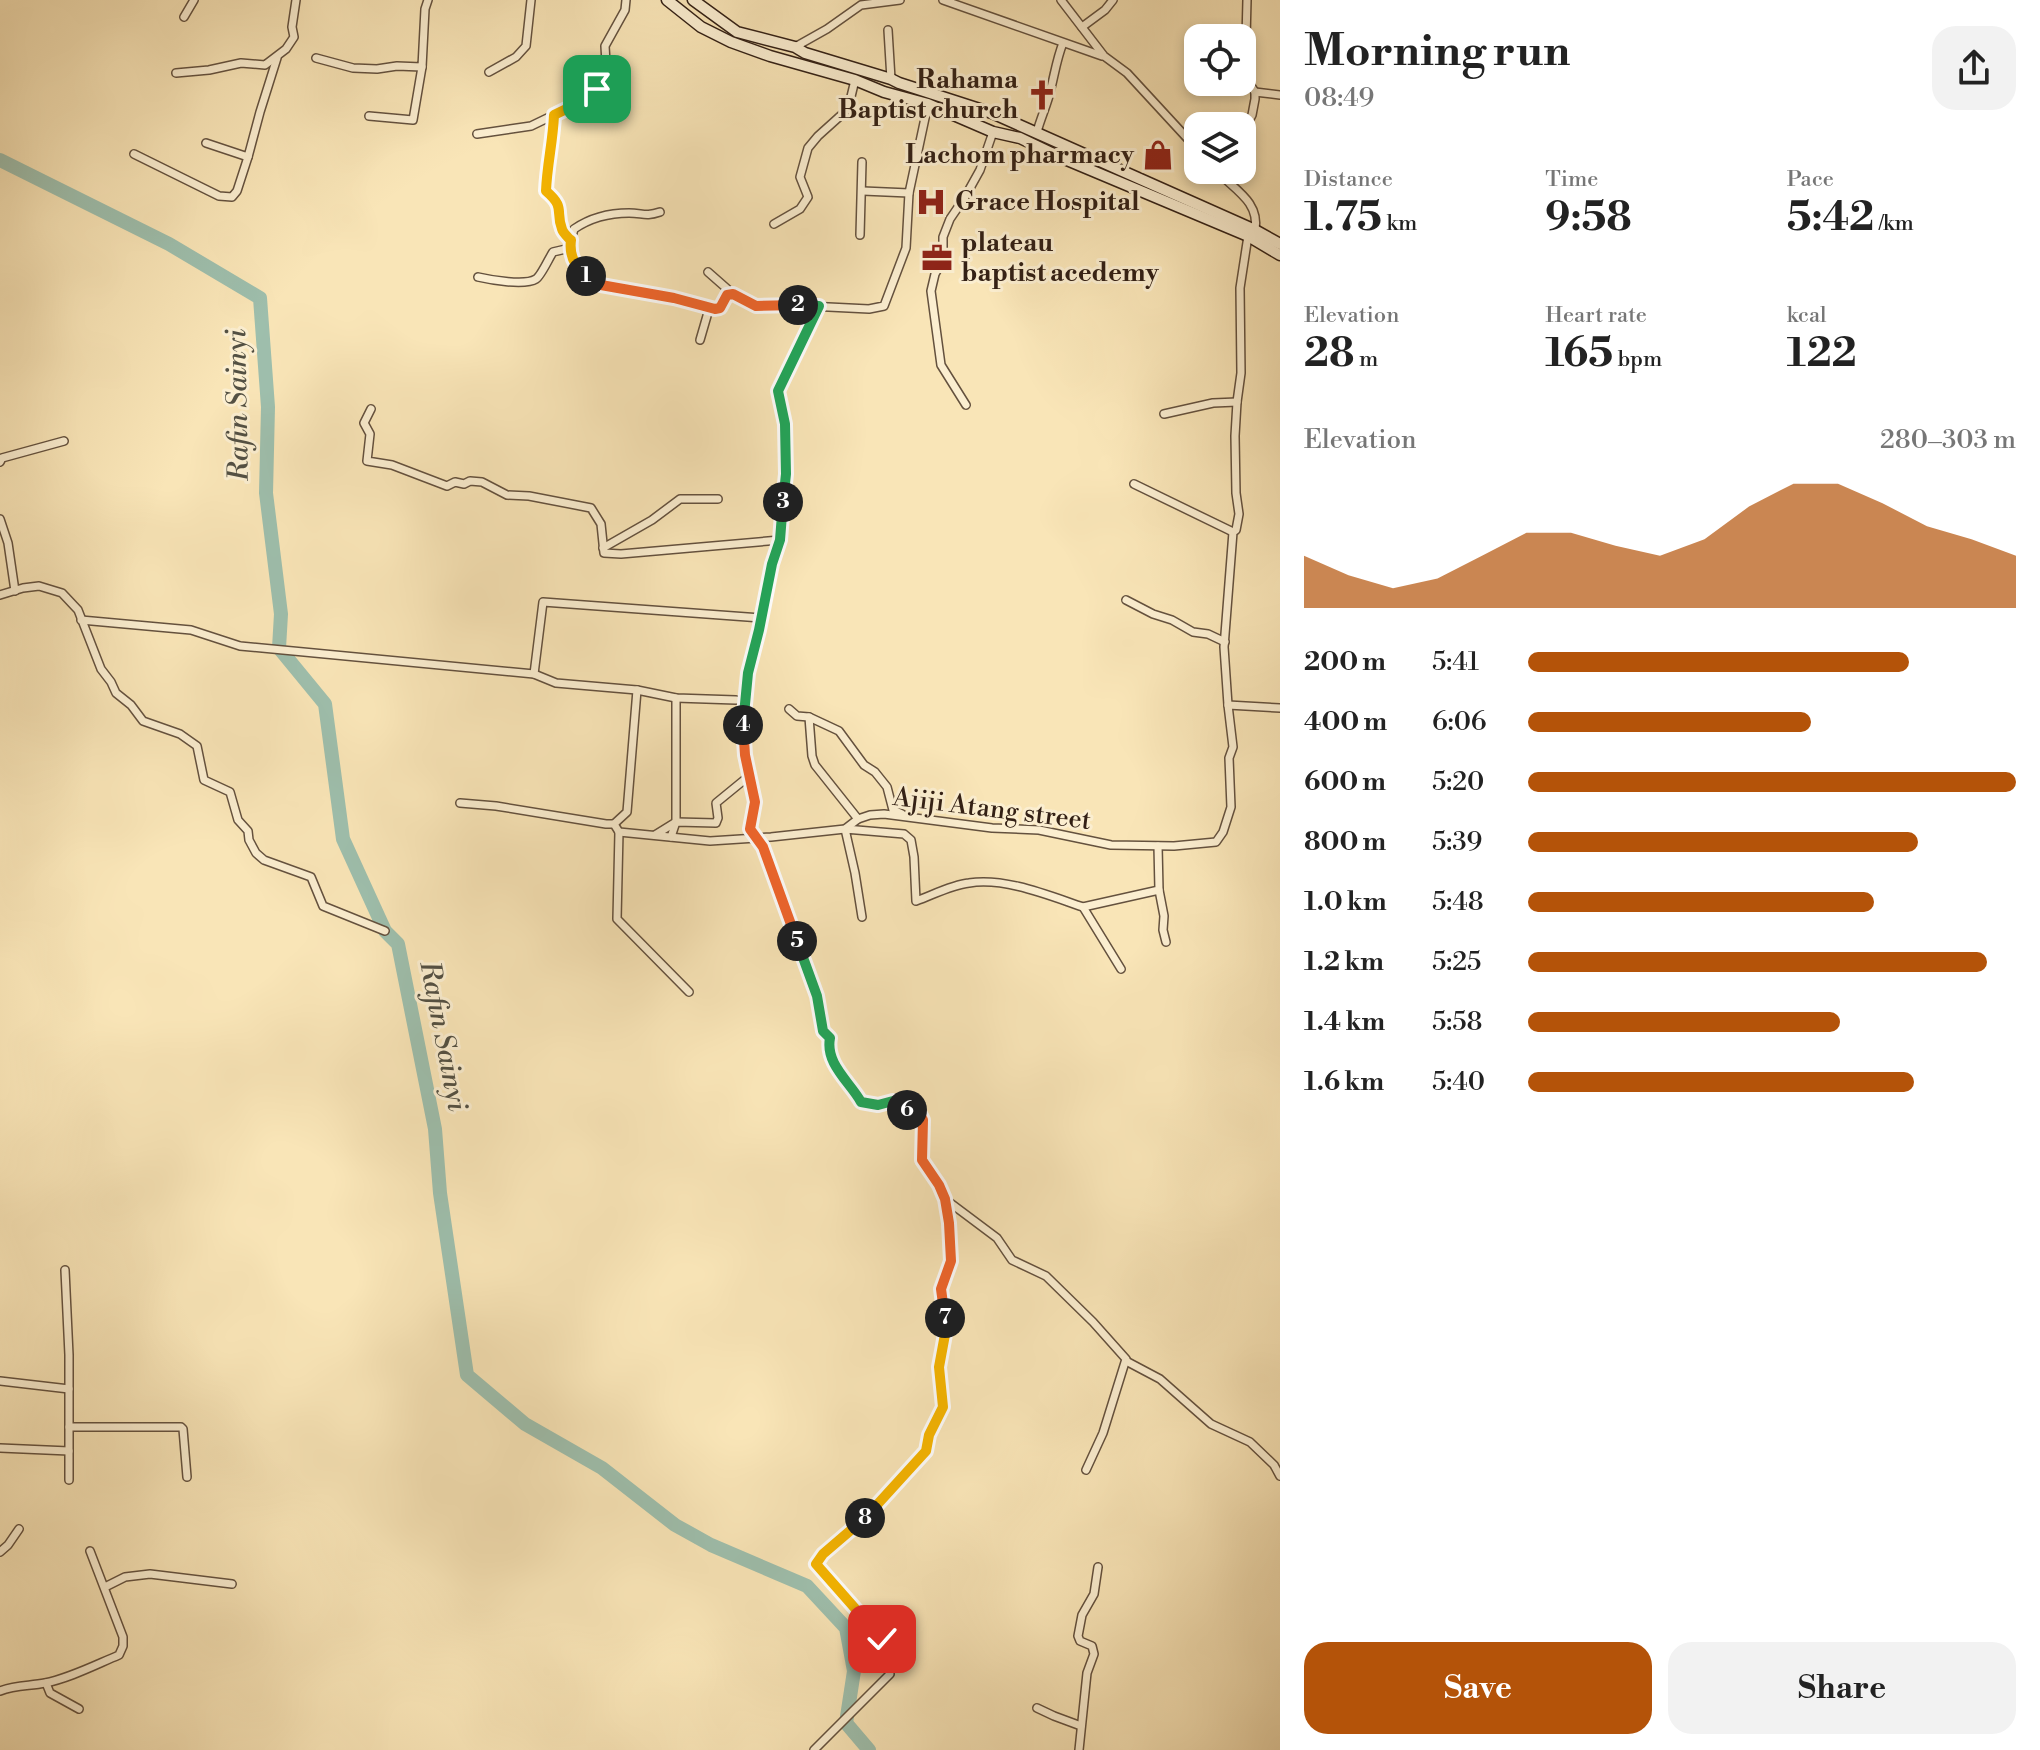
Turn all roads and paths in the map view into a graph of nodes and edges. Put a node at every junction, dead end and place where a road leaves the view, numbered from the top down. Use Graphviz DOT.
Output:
graph roads {
  1 [pos="194,0"];
  2 [pos="296,0"];
  3 [pos="428,0"];
  4 [pos="531,0"];
  5 [pos="626,0"];
  6 [pos="667,0"];
  7 [pos="693,0"];
  8 [pos="900,0"];
  9 [pos="943,0"];
  10 [pos="1061,0"];
  11 [pos="1113,0"];
  12 [pos="1247,0"];
  13 [pos="184,17"];
  14 [pos="1246,24"];
  15 [pos="1082,27"];
  16 [pos="888,30"];
  17 [pos="1063,43"];
  18 [pos="795,47"];
  19 [pos="278,56"];
  20 [pos="1104,56"];
  21 [pos="316,58"];
  22 [pos="422,67"];
  23 [pos="489,72"];
  24 [pos="176,73"];
  25 [pos="891,79"];
  26 [pos="855,80"];
  27 [pos="1256,92"];
  28 [pos="1280,95"];
  29 [pos="928,104"];
  30 [pos="554,115"];
  31 [pos="369,116"];
  32 [pos="993,132"];
  33 [pos="1037,132"];
  34 [pos="477,134"];
  35 [pos="1184,135"];
  36 [pos="206,143"];
  37 [pos="134,154"];
  38 [pos="248,157"];
  39 [pos="862,162"];
  40 [pos="1232,184"];
  41 [pos="863,191"];
  42 [pos="909,193"];
  43 [pos="660,212"];
  44 [pos="774,224"];
  45 [pos="1251,233"];
  46 [pos="860,235"];
  47 [pos="570,244"];
  48 [pos="1280,244"];
  49 [pos="1280,255"];
  50 [pos="708,272"];
  51 [pos="478,277"];
  52 [pos="733,294"];
  53 [pos="819,306"];
  54 [pos="709,309"];
  55 [pos="700,340"];
  56 [pos="1237,402"];
  57 [pos="966,405"];
  58 [pos="371,409"];
  59 [pos="1164,414"];
  60 [pos="64,441"];
  61 [pos="0,462"];
  62 [pos="1134,484"];
  63 [pos="718,499"];
  64 [pos="0,519"];
  65 [pos="1233,532"];
  66 [pos="780,540"];
  67 [pos="603,548"];
  68 [pos="15,591"];
  69 [pos="0,595"];
  70 [pos="1126,600"];
  71 [pos="761,618"];
  72 [pos="81,620"];
  73 [pos="1225,642"];
  74 [pos="534,674"];
  75 [pos="637,690"];
  76 [pos="676,698"];
  77 [pos="736,700"];
  78 [pos="1228,705"];
  79 [pos="1280,708"];
  80 [pos="789,709"];
  81 [pos="809,717"];
  82 [pos="749,776"];
  83 [pos="460,803"];
  84 [pos="912,818"];
  85 [pos="858,819"];
  86 [pos="676,822"];
  87 [pos="614,824"];
  88 [pos="845,829"];
  89 [pos="619,832"];
  90 [pos="655,835"];
  91 [pos="671,837"];
  92 [pos="756,837"];
  93 [pos="1158,846"];
  94 [pos="1159,890"];
  95 [pos="1083,907"];
  96 [pos="862,917"];
  97 [pos="385,931"];
  98 [pos="1166,942"];
  99 [pos="1121,969"];
  100 [pos="689,992"];
  101 [pos="945,1199"];
  102 [pos="65,1270"];
  103 [pos="1126,1361"];
  104 [pos="0,1381"];
  105 [pos="69,1389"];
  106 [pos="69,1427"];
  107 [pos="0,1448"];
  108 [pos="69,1451"];
  109 [pos="1086,1470"];
  110 [pos="1280,1476"];
  111 [pos="187,1477"];
  112 [pos="69,1480"];
  113 [pos="19,1529"];
  114 [pos="90,1551"];
  115 [pos="0,1552"];
  116 [pos="1098,1567"];
  117 [pos="232,1584"];
  118 [pos="105,1587"];
  119 [pos="46,1683"];
  120 [pos="0,1691"];
  121 [pos="1037,1708"];
  122 [pos="79,1709"];
  123 [pos="1081,1726"];
  124 [pos="814,1750"];
  125 [pos="1079,1750"];
  1 -- 13 [label="street"];
  2 -- 19 [label="street"];
  3 -- 22 [label="street"];
  4 -- 23 [label="street"];
  5 -- 30 [label="street"];
  6 -- 26 [label="main road"];
  7 -- 18 [label="main road"];
  8 -- 18 [label="street"];
  9 -- 17 [label="street"];
  10 -- 15 [label="street"];
  11 -- 15 [label="street"];
  12 -- 14 [label="street"];
  15 -- 20 [label="street"];
  16 -- 25 [label="street"];
  17 -- 20 [label="street"];
  17 -- 33 [label="street"];
  18 -- 25 [label="main road"];
  19 -- 24 [label="street"];
  19 -- 38 [label="street"];
  20 -- 35 [label="street"];
  21 -- 22 [label="street"];
  22 -- 31 [label="street"];
  25 -- 33 [label="main road"];
  26 -- 29 [label="main road"];
  26 -- 44 [label="street"];
  27 -- 28 [label="street"];
  29 -- 32 [label="main road"];
  29 -- 42 [label="street"];
  30 -- 34 [label="street"];
  30 -- 47 [label="street"];
  32 -- 45 [label="main road"];
  32 -- 57 [label="street"];
  33 -- 45 [label="main road"];
  36 -- 38 [label="street"];
  37 -- 38 [label="street"];
  39 -- 41 [label="street"];
  40 -- 45 [label="street"];
  41 -- 42 [label="street"];
  41 -- 46 [label="street"];
  42 -- 53 [label="street"];
  43 -- 47 [label="street"];
  45 -- 48 [label="main road"];
  45 -- 49 [label="main road"];
  45 -- 56 [label="street, Ajiji Atang street"];
  47 -- 51 [label="street"];
  47 -- 54 [label="street"];
  50 -- 52 [label="street"];
  52 -- 53 [label="street"];
  52 -- 54 [label="street"];
  53 -- 66 [label="street"];
  54 -- 55 [label="street"];
  56 -- 59 [label="street"];
  56 -- 65 [label="street, Ajiji Atang street"];
  58 -- 67 [label="street"];
  60 -- 61 [label="street"];
  62 -- 65 [label="street"];
  63 -- 67 [label="street"];
  64 -- 68 [label="street"];
  65 -- 73 [label="street, Ajiji Atang street"];
  66 -- 67 [label="street"];
  66 -- 71 [label="street"];
  68 -- 69 [label="street"];
  68 -- 72 [label="street"];
  70 -- 73 [label="street"];
  71 -- 74 [label="street"];
  71 -- 82 [label="street"];
  72 -- 74 [label="street"];
  72 -- 97 [label="street"];
  73 -- 78 [label="street, Ajiji Atang street"];
  74 -- 75 [label="street"];
  75 -- 76 [label="street"];
  75 -- 87 [label="street"];
  76 -- 77 [label="street"];
  76 -- 86 [label="street"];
  78 -- 79 [label="street"];
  78 -- 93 [label="street, Ajiji Atang street"];
  80 -- 81 [label="street"];
  81 -- 84 [label="street"];
  81 -- 85 [label="street"];
  82 -- 86 [label="street"];
  82 -- 92 [label="street"];
  83 -- 87 [label="street"];
  84 -- 85 [label="street, Ajiji Atang street"];
  84 -- 93 [label="street, Ajiji Atang street"];
  85 -- 88 [label="street, Ajiji Atang street"];
  86 -- 90 [label="street"];
  86 -- 91 [label="street"];
  87 -- 89 [label="street"];
  88 -- 92 [label="street"];
  88 -- 95 [label="street"];
  88 -- 96 [label="street"];
  89 -- 90 [label="street"];
  89 -- 100 [label="street"];
  90 -- 91 [label="street"];
  91 -- 92 [label="street"];
  92 -- 101 [label="street"];
  93 -- 94 [label="street"];
  94 -- 95 [label="street"];
  94 -- 98 [label="street"];
  95 -- 99 [label="street"];
  101 -- 103 [label="street"];
  101 -- 124 [label="street"];
  102 -- 105 [label="street"];
  103 -- 109 [label="street"];
  103 -- 110 [label="street"];
  104 -- 105 [label="street"];
  105 -- 106 [label="street"];
  106 -- 108 [label="street"];
  106 -- 111 [label="street"];
  107 -- 108 [label="street"];
  108 -- 112 [label="street"];
  113 -- 115 [label="street"];
  114 -- 118 [label="street"];
  116 -- 123 [label="street"];
  117 -- 118 [label="street"];
  118 -- 119 [label="street"];
  119 -- 120 [label="street"];
  119 -- 122 [label="street"];
  121 -- 123 [label="street"];
  123 -- 125 [label="street"];
}
